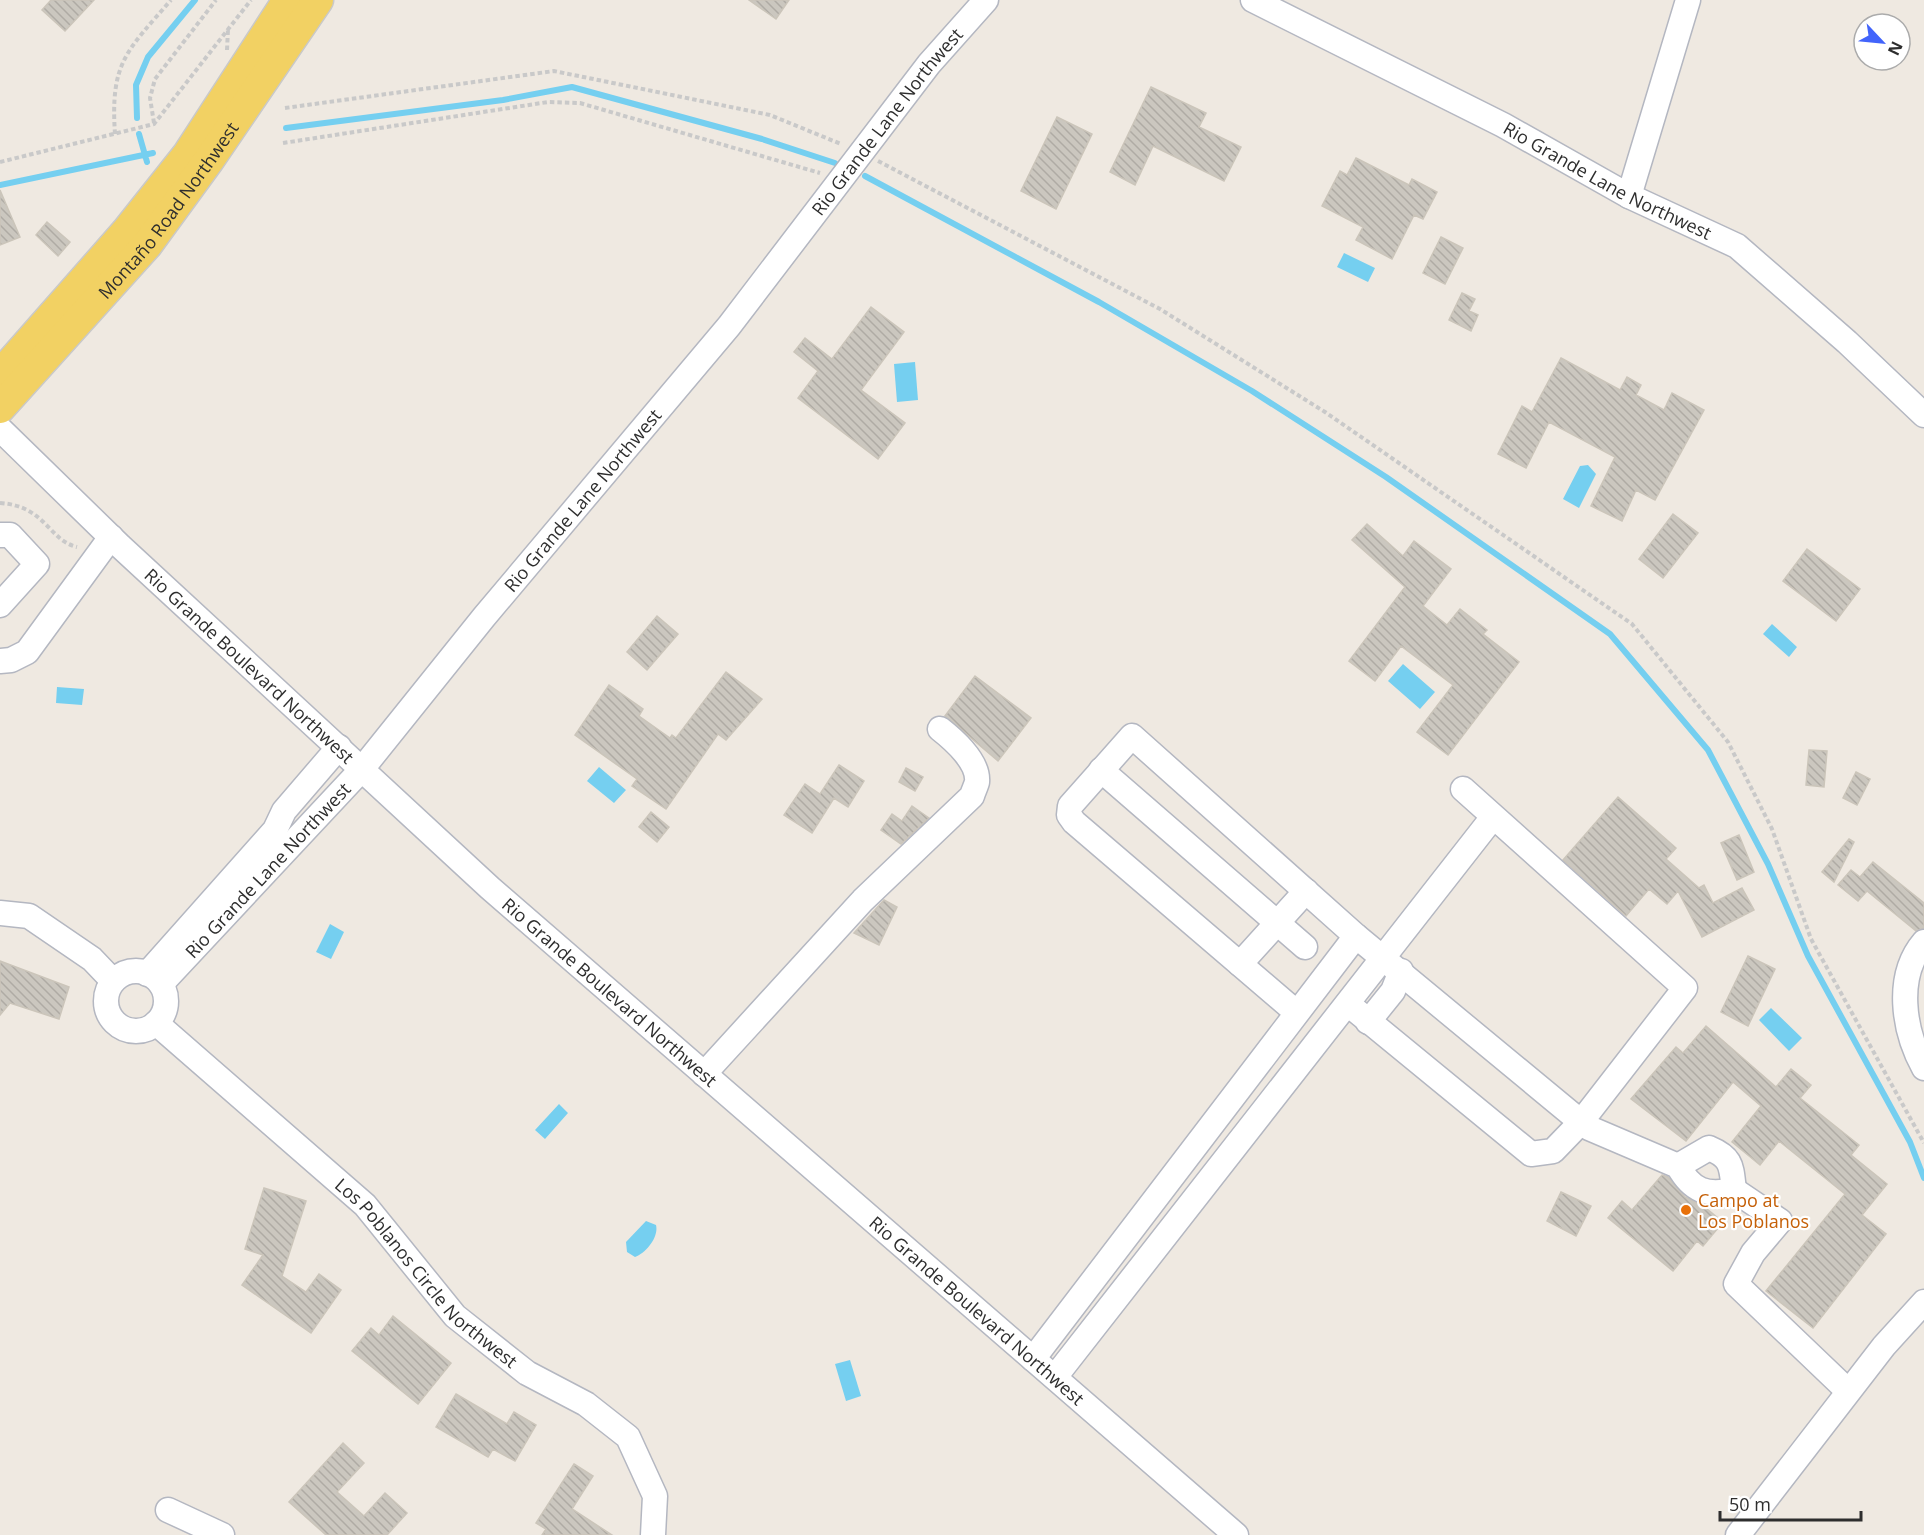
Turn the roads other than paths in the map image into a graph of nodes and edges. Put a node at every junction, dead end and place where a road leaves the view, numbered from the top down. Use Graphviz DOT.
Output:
graph roads {
  1 [pos="288,0"];
  2 [pos="318,0"];
  3 [pos="986,0"];
  4 [pos="1253,0"];
  5 [pos="1688,0"];
  6 [pos="1629,196"];
  7 [pos="0,375"];
  8 [pos="0,408"];
  9 [pos="1924,415"];
  10 [pos="0,429"];
  11 [pos="0,535"];
  12 [pos="111,537"];
  13 [pos="0,605"];
  14 [pos="0,661"];
  15 [pos="940,729"];
  16 [pos="339,747"];
  17 [pos="362,769"];
  18 [pos="1101,770"];
  19 [pos="1463,789"];
  20 [pos="1493,817"];
  21 [pos="1306,891"];
  22 [pos="230,896"];
  23 [pos="0,913"];
  24 [pos="1277,923"];
  25 [pos="1356,936"];
  26 [pos="1924,942"];
  27 [pos="1305,947"];
  28 [pos="1240,964"];
  29 [pos="1392,964"];
  30 [pos="154,979"];
  31 [pos="113,981"];
  32 [pos="1348,1004"];
  33 [pos="1296,1012"];
  34 [pos="1368,1022"];
  35 [pos="156,1023"];
  36 [pos="1924,1068"];
  37 [pos="704,1074"];
  38 [pos="1581,1122"];
  39 [pos="1678,1166"];
  40 [pos="1734,1190"];
  41 [pos="1924,1302"];
  42 [pos="1033,1359"];
  43 [pos="1054,1377"];
  44 [pos="1848,1391"];
  45 [pos="168,1510"];
  46 [pos="222,1535"];
  47 [pos="652,1535"];
  48 [pos="1236,1535"];
  49 [pos="1738,1535"];
  1 -- 7 [label="main road, Montaño Road Northwest"];
  2 -- 8 [label="main road, Montaño Road Northwest"];
  3 -- 17 [label="street, Rio Grande Lane Northwest"];
  4 -- 6 [label="street, Rio Grande Lane Northwest"];
  5 -- 6 [label="street"];
  6 -- 9 [label="street, Rio Grande Lane Northwest"];
  10 -- 12 [label="street, Rio Grande Boulevard Northwest"];
  11 -- 13 [label="street"];
  12 -- 14 [label="street"];
  12 -- 16 [label="street, Rio Grande Boulevard Northwest"];
  15 -- 37 [label="street"];
  16 -- 17 [label="street, Rio Grande Boulevard Northwest"];
  16 -- 22 [label="street, Rio Grande Lane Northwest"];
  17 -- 22 [label="street, Rio Grande Lane Northwest"];
  17 -- 37 [label="street, Rio Grande Boulevard Northwest"];
  18 -- 21 [label="street"];
  18 -- 24 [label="street"];
  18 -- 28 [label="street"];
  19 -- 20 [label="street"];
  20 -- 29 [label="street"];
  20 -- 38 [label="street"];
  21 -- 24 [label="street"];
  21 -- 25 [label="street"];
  22 -- 30 [label="street, Rio Grande Lane Northwest"];
  23 -- 31 [label="street"];
  24 -- 27 [label="street"];
  24 -- 28 [label="street"];
  25 -- 29 [label="street"];
  25 -- 33 [label="street"];
  26 -- 36 [label="street"];
  28 -- 33 [label="street"];
  29 -- 32 [label="street"];
  29 -- 34 [label="street"];
  29 -- 38 [label="street"];
  30 -- 31 [label="street"];
  30 -- 35 [label="street"];
  31 -- 35 [label="street"];
  32 -- 34 [label="street"];
  32 -- 43 [label="street"];
  33 -- 42 [label="street"];
  34 -- 38 [label="street"];
  35 -- 47 [label="street, Los Poblanos Circle Northwest"];
  37 -- 42 [label="street, Rio Grande Boulevard Northwest"];
  38 -- 39 [label="street"];
  39 -- 40 [label="street"];
  39 -- 40 [label="street"];
  40 -- 44 [label="street"];
  41 -- 44 [label="street"];
  42 -- 43 [label="street, Rio Grande Boulevard Northwest"];
  43 -- 48 [label="street, Rio Grande Boulevard Northwest"];
  44 -- 49 [label="street"];
  45 -- 46 [label="street"];
}
